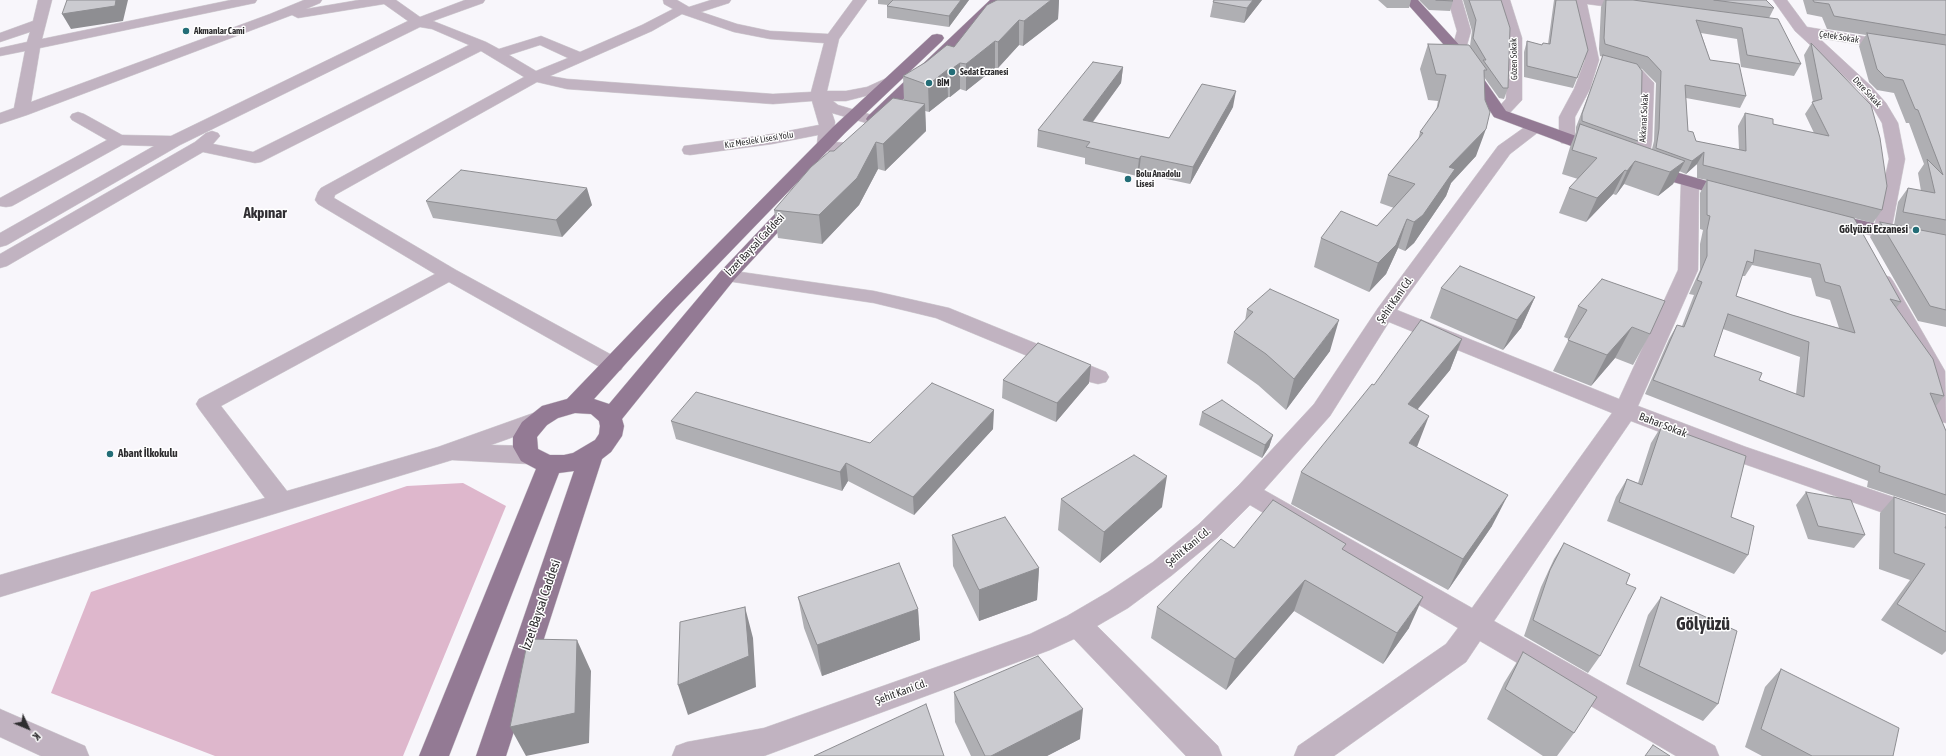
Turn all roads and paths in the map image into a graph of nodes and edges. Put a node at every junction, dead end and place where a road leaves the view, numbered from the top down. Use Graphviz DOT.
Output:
graph roads {
  1 [pos="45,0"];
  2 [pos="250,0"];
  3 [pos="315,0"];
  4 [pos="384,0"];
  5 [pos="387,0"];
  6 [pos="478,0"];
  7 [pos="666,0"];
  8 [pos="724,0"];
  9 [pos="860,0"];
  10 [pos="998,0"];
  11 [pos="1411,0"];
  12 [pos="1455,0"];
  13 [pos="1503,0"];
  14 [pos="1579,0"];
  15 [pos="1588,0"];
  16 [pos="1780,0"];
  17 [pos="1643,7"];
  18 [pos="685,10"];
  19 [pos="275,17"];
  20 [pos="40,22"];
  21 [pos="418,22"];
  22 [pos="1785,26"];
  23 [pos="948,27"];
  24 [pos="1802,30"];
  25 [pos="0,38"];
  26 [pos="832,39"];
  27 [pos="481,45"];
  28 [pos="33,47"];
  29 [pos="0,52"];
  30 [pos="1458,52"];
  31 [pos="1946,54"];
  32 [pos="496,55"];
  33 [pos="579,58"];
  34 [pos="1592,60"];
  35 [pos="535,77"];
  36 [pos="890,82"];
  37 [pos="594,86"];
  38 [pos="818,96"];
  39 [pos="239,110"];
  40 [pos="21,112"];
  41 [pos="1500,114"];
  42 [pos="78,117"];
  43 [pos="864,118"];
  44 [pos="0,119"];
  45 [pos="1535,127"];
  46 [pos="826,136"];
  47 [pos="1567,139"];
  48 [pos="119,140"];
  49 [pos="174,141"];
  50 [pos="202,146"];
  51 [pos="848,147"];
  52 [pos="690,150"];
  53 [pos="1627,161"];
  54 [pos="832,164"];
  55 [pos="1690,182"];
  56 [pos="811,186"];
  57 [pos="1749,198"];
  58 [pos="6,202"];
  59 [pos="1816,216"];
  60 [pos="1853,226"];
  61 [pos="1882,232"];
  62 [pos="0,241"];
  63 [pos="1946,244"];
  64 [pos="1864,247"];
  65 [pos="0,262"];
  66 [pos="1876,267"];
  67 [pos="449,274"];
  68 [pos="726,276"];
  69 [pos="1385,313"];
  70 [pos="613,366"];
  71 [pos="1940,372"];
  72 [pos="1098,377"];
  73 [pos="575,405"];
  74 [pos="1625,410"];
  75 [pos="1946,415"];
  76 [pos="610,418"];
  77 [pos="539,419"];
  78 [pos="446,453"];
  79 [pos="592,454"];
  80 [pos="540,460"];
  81 [pos="1248,492"];
  82 [pos="282,502"];
  83 [pos="1946,525"];
  84 [pos="0,586"];
  85 [pos="1076,624"];
  86 [pos="1476,625"];
  87 [pos="0,723"];
  88 [pos="764,749"];
  89 [pos="74,756"];
  90 [pos="434,756"];
  91 [pos="490,756"];
  92 [pos="687,756"];
  93 [pos="1207,756"];
  94 [pos="1309,756"];
  95 [pos="1704,756"];
  1 -- 20 [label="street"];
  2 -- 28 [label="street"];
  3 -- 19 [label="street"];
  4 -- 19 [label="street"];
  5 -- 21 [label="street"];
  6 -- 21 [label="street"];
  7 -- 18 [label="street"];
  8 -- 18 [label="street"];
  9 -- 26 [label="street"];
  10 -- 43 [label="main road"];
  11 -- 30 [label="main road"];
  12 -- 30 [label="street"];
  13 -- 41 [label="street, Gözen Sokak"];
  14 -- 34 [label="street"];
  15 -- 17 [label="street"];
  16 -- 24 [label="street, Dere Sokak"];
  18 -- 26 [label="street"];
  18 -- 33 [label="street"];
  19 -- 40 [label="street"];
  20 -- 25 [label="street"];
  20 -- 28 [label="street"];
  21 -- 27 [label="street"];
  21 -- 39 [label="street"];
  22 -- 24 [label="street, Çetek Sokak"];
  23 -- 36 [label="main road"];
  24 -- 31 [label="street, Çetek Sokak"];
  24 -- 61 [label="street, Dere Sokak"];
  26 -- 38 [label="street"];
  27 -- 32 [label="street"];
  27 -- 50 [label="street"];
  28 -- 29 [label="street"];
  28 -- 40 [label="street"];
  30 -- 41 [label="main road"];
  32 -- 33 [label="street"];
  32 -- 35 [label="street"];
  33 -- 35 [label="street"];
  33 -- 37 [label="street"];
  34 -- 47 [label="street"];
  34 -- 53 [label="street, Akkanat Sokak"];
  35 -- 37 [label="street"];
  35 -- 67 [label="street"];
  36 -- 38 [label="street"];
  36 -- 43 [label="main road"];
  37 -- 38 [label="street"];
  38 -- 43 [label="street"];
  38 -- 46 [label="street"];
  39 -- 49 [label="street"];
  39 -- 50 [label="street"];
  40 -- 44 [label="street"];
  41 -- 45 [label="main road"];
  42 -- 48 [label="street"];
  43 -- 46 [label="main road, İzzet Baysal Caddesi"];
  43 -- 51 [label="main road"];
  45 -- 47 [label="main road"];
  45 -- 69 [label="street, Şehit Kani Cd."];
  46 -- 51 [label="street"];
  46 -- 52 [label="street, Kız Meslek Lisesi Yolu"];
  46 -- 70 [label="main road, İzzet Baysal Caddesi"];
  47 -- 53 [label="main road"];
  48 -- 49 [label="street"];
  48 -- 58 [label="street"];
  49 -- 62 [label="street"];
  50 -- 65 [label="street"];
  51 -- 54 [label="main road"];
  53 -- 55 [label="main road"];
  55 -- 57 [label="main road"];
  55 -- 74 [label="street"];
  56 -- 68 [label="main road, İzzet Baysal Caddesi"];
  59 -- 60 [label="main road"];
  60 -- 61 [label="main road"];
  60 -- 64 [label="street"];
  61 -- 63 [label="main road"];
  66 -- 71 [label="street"];
  67 -- 70 [label="street"];
  67 -- 82 [label="street"];
  68 -- 72 [label="street"];
  68 -- 76 [label="main road, İzzet Baysal Caddesi"];
  69 -- 74 [label="street, Bahar Sokak"];
  69 -- 81 [label="street, Şehit Kani Cd."];
  70 -- 73 [label="main road, İzzet Baysal Caddesi"];
  71 -- 75 [label="street"];
  73 -- 76 [label="main road"];
  73 -- 77 [label="main road"];
  74 -- 83 [label="street, Bahar Sokak"];
  74 -- 86 [label="street"];
  76 -- 79 [label="main road"];
  77 -- 78 [label="street"];
  77 -- 80 [label="main road"];
  78 -- 80 [label="street"];
  78 -- 82 [label="street"];
  79 -- 80 [label="main road"];
  79 -- 91 [label="main road, İzzet Baysal Caddesi"];
  80 -- 90 [label="main road"];
  81 -- 85 [label="street, Şehit Kani Cd."];
  81 -- 86 [label="street"];
  82 -- 84 [label="street"];
  85 -- 88 [label="street, Şehit Kani Cd."];
  85 -- 93 [label="street"];
  86 -- 94 [label="street"];
  86 -- 95 [label="street"];
  87 -- 89 [label="street"];
  88 -- 92 [label="street, Şehit Kani Cd."];
}
